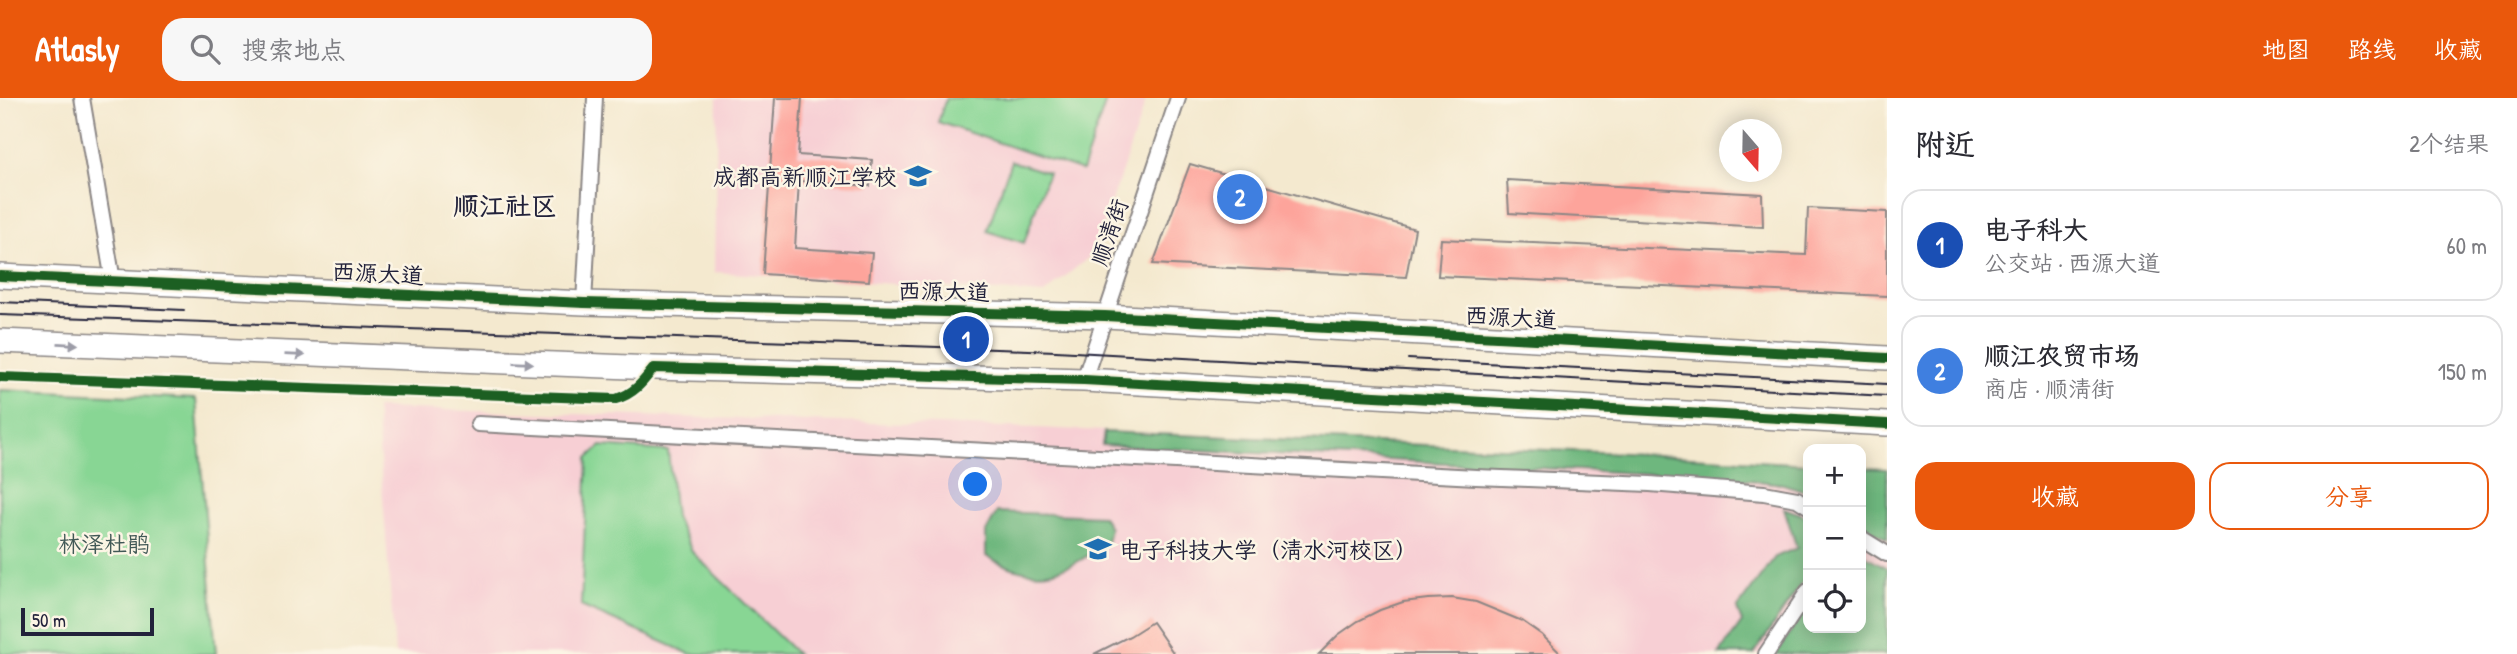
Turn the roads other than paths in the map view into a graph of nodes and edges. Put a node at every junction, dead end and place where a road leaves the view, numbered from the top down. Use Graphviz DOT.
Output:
graph roads {
  1 [pos="82,98"];
  2 [pos="595,98"];
  3 [pos="1178,98"];
  4 [pos="0,276"];
  5 [pos="113,281"];
  6 [pos="584,303"];
  7 [pos="1105,316"];
  8 [pos="0,341"];
  9 [pos="1887,358"];
  10 [pos="1084,380"];
  11 [pos="478,424"];
  12 [pos="1887,424"];
  13 [pos="1803,503"];
  14 [pos="1866,541"];
  15 [pos="1887,554"];
  16 [pos="1803,598"];
  17 [pos="1766,654"];
  1 -- 5 [label="street"];
  2 -- 6 [label="street"];
  3 -- 7 [label="street, 顺清街"];
  4 -- 5 [label="main road, 西源大道"];
  5 -- 6 [label="main road, 西源大道"];
  6 -- 7 [label="main road, 西源大道"];
  7 -- 9 [label="main road, 西源大道"];
  7 -- 10 [label="street, 顺清街"];
  8 -- 10 [label="main road, one-way"];
  10 -- 12 [label="main road"];
  11 -- 13 [label="street"];
  14 -- 15 [label="street"];
  16 -- 17 [label="street"];
}
